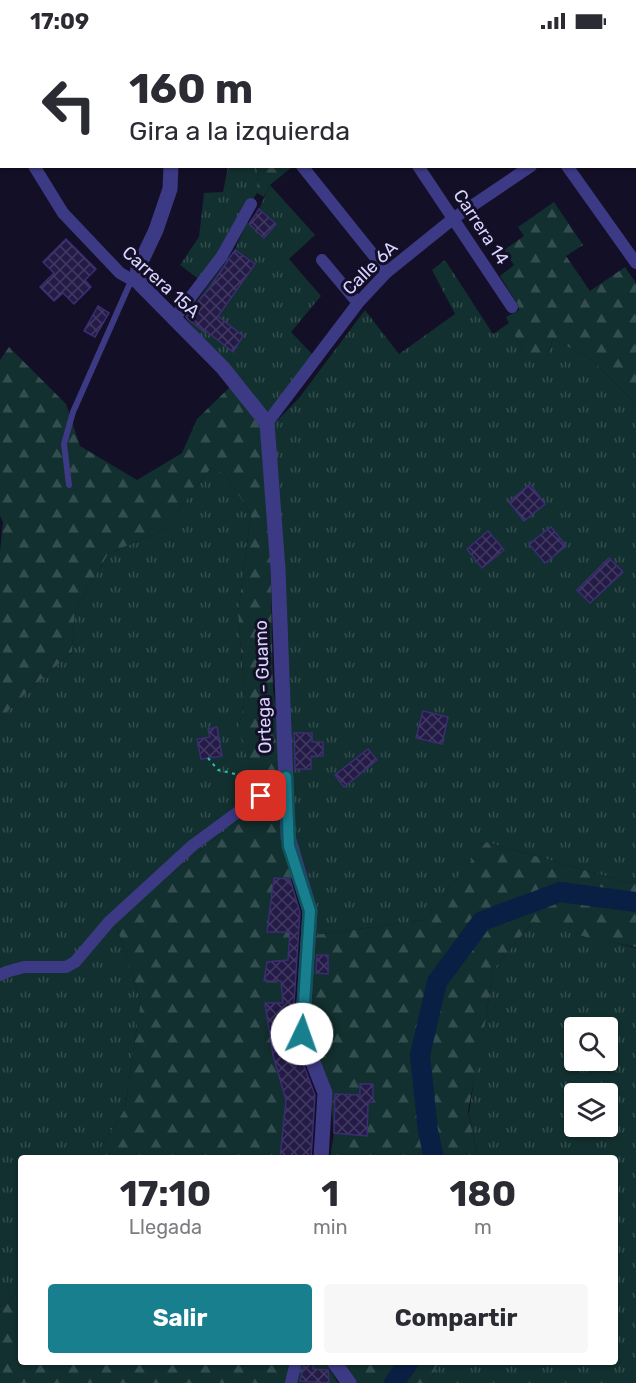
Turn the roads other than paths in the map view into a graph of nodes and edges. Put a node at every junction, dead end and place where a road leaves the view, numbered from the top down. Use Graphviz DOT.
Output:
graph roads {
  1 [pos="34,168"];
  2 [pos="171,168"];
  3 [pos="304,168"];
  4 [pos="419,168"];
  5 [pos="527,168"];
  6 [pos="569,168"];
  7 [pos="251,204"];
  8 [pos="454,218"];
  9 [pos="634,255"];
  10 [pos="322,260"];
  11 [pos="387,272"];
  12 [pos="136,283"];
  13 [pos="358,303"];
  14 [pos="512,307"];
  15 [pos="174,319"];
  16 [pos="267,423"];
  17 [pos="69,485"];
  18 [pos="282,781"];
  19 [pos="0,975"];
  20 [pos="321,1155"];
  21 [pos="295,1365"];
  22 [pos="336,1365"];
  23 [pos="291,1383"];
  24 [pos="349,1383"];
  1 -- 12 [label="street, Carrera 15A"];
  2 -- 12 [label="street"];
  3 -- 11 [label="street"];
  4 -- 8 [label="street, Carrera 14"];
  5 -- 8 [label="street, Calle 6A"];
  6 -- 9 [label="street"];
  7 -- 15 [label="street"];
  8 -- 11 [label="street, Calle 6A"];
  8 -- 14 [label="street, Carrera 14"];
  10 -- 13 [label="street"];
  11 -- 13 [label="street, Calle 6A"];
  12 -- 15 [label="street, Carrera 15A"];
  12 -- 17 [label="lane"];
  13 -- 16 [label="street, Calle 6A"];
  15 -- 16 [label="street, Carrera 15A"];
  16 -- 18 [label="street, Ortega - Guamo"];
  18 -- 19 [label="street"];
  18 -- 20 [label="street, Ortega - Guamo"];
  21 -- 23 [label="street"];
  22 -- 24 [label="street"];
}
